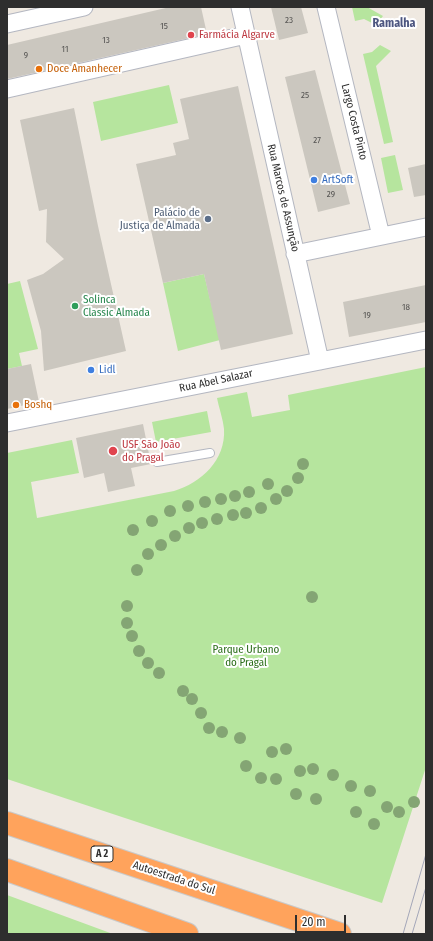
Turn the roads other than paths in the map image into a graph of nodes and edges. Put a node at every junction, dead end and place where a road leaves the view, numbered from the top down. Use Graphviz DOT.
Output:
graph roads {
  1 [pos="84,7"];
  2 [pos="240,7"];
  3 [pos="326,7"];
  4 [pos="7,24"];
  5 [pos="246,35"];
  6 [pos="7,89"];
  7 [pos="426,227"];
  8 [pos="381,236"];
  9 [pos="295,254"];
  10 [pos="426,340"];
  11 [pos="320,361"];
  12 [pos="7,423"];
  13 [pos="210,453"];
  14 [pos="157,462"];
  15 [pos="7,823"];
  16 [pos="7,870"];
  17 [pos="187,934"];
  18 [pos="340,934"];
  1 -- 4 [label="street"];
  2 -- 5 [label="street, Rua Marcos de Assunção"];
  3 -- 8 [label="street, Largo Costa Pinto"];
  5 -- 6 [label="street"];
  5 -- 9 [label="street, Rua Marcos de Assunção"];
  7 -- 8 [label="street"];
  8 -- 9 [label="street"];
  9 -- 11 [label="street, Rua Marcos de Assunção"];
  10 -- 11 [label="street, Rua Abel Salazar"];
  11 -- 12 [label="street, Rua Abel Salazar"];
  13 -- 14 [label="lane"];
  15 -- 18 [label="highway, Autoestrada do Sul / A 2"];
  16 -- 17 [label="highway"];
}
